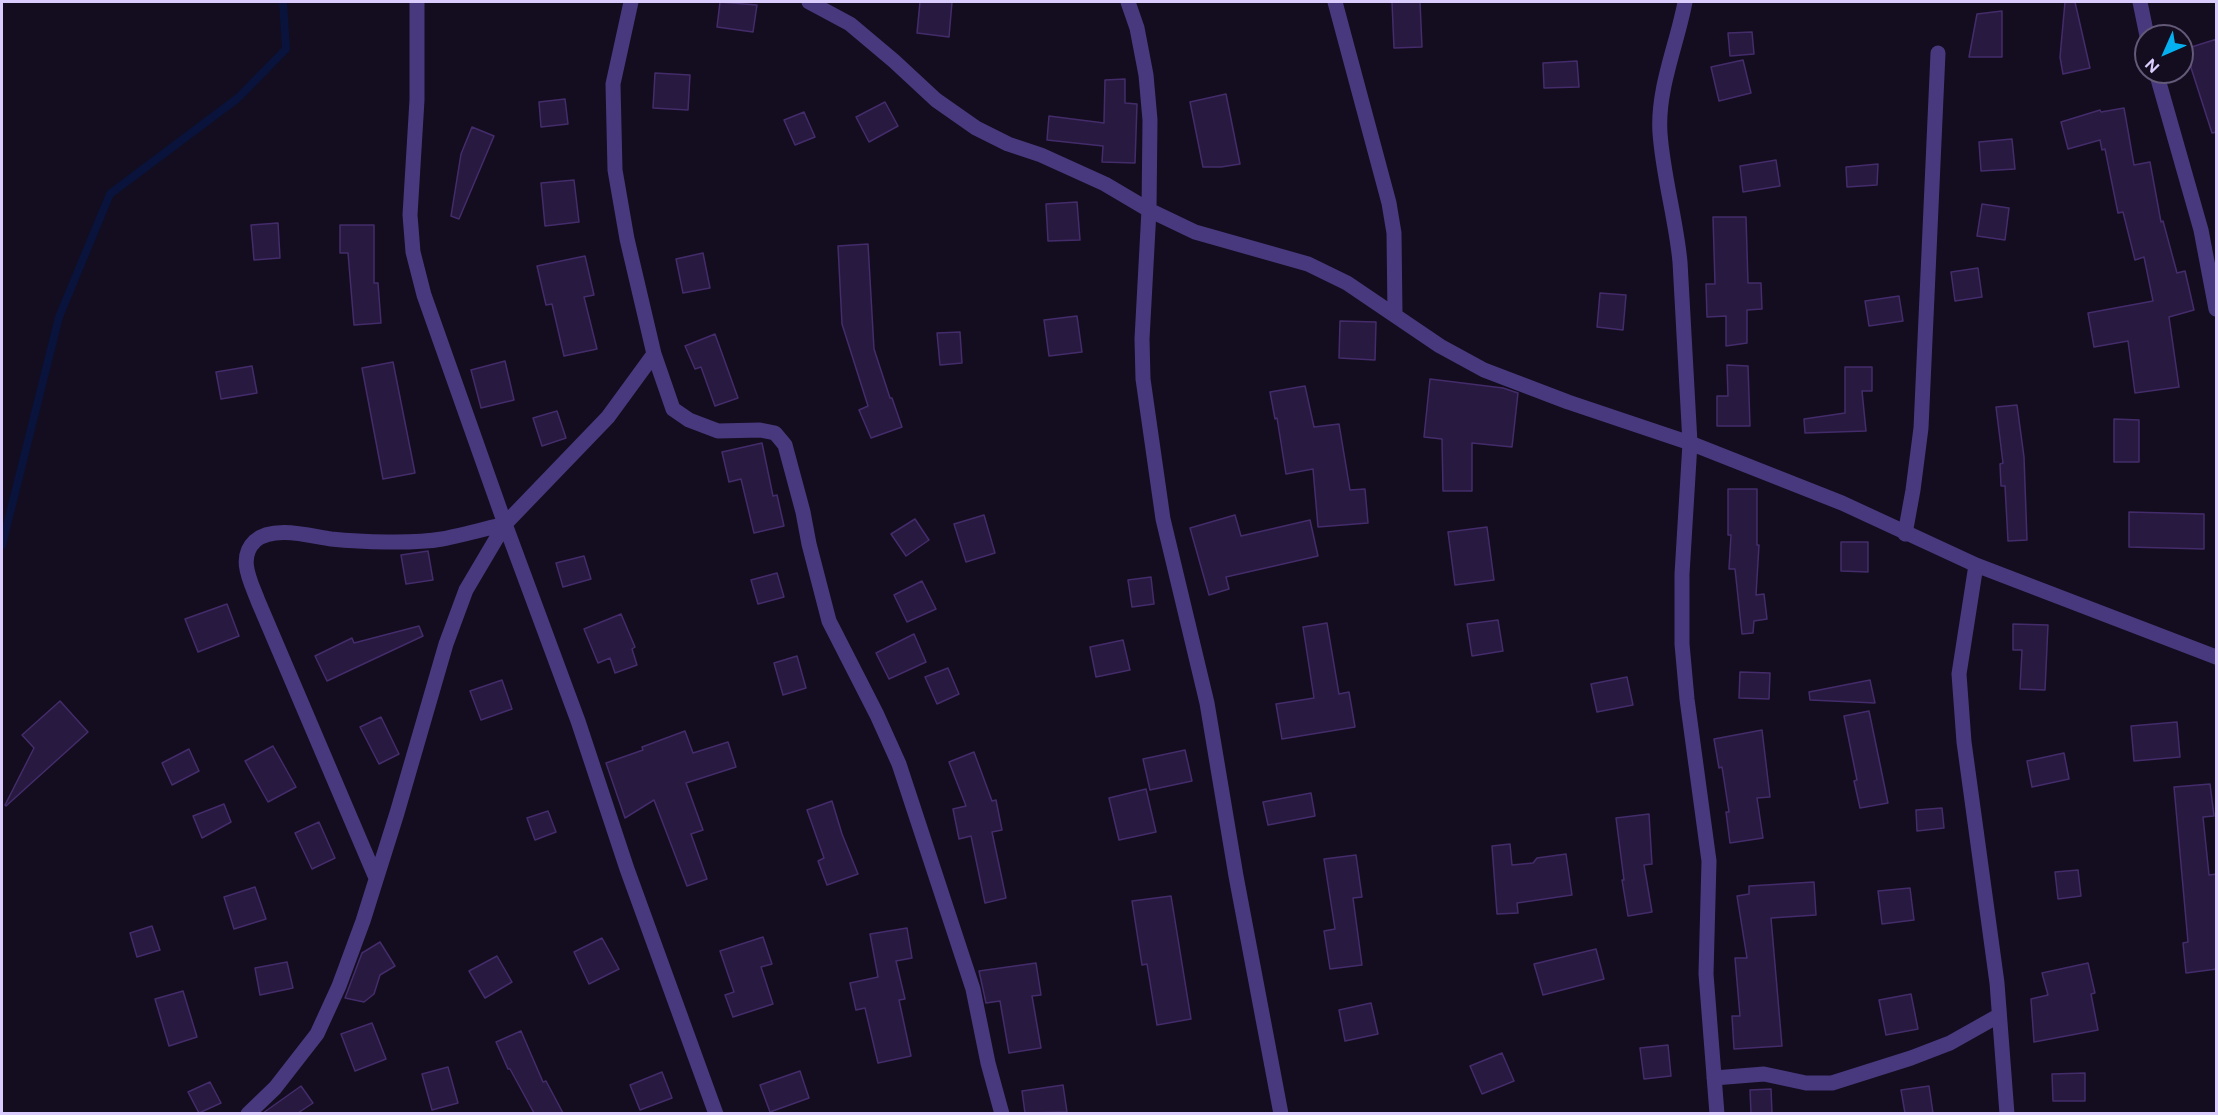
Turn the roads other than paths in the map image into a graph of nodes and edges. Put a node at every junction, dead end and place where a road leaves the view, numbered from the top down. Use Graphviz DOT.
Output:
graph roads {
  1 [pos="417,2"];
  2 [pos="631,2"];
  3 [pos="809,2"];
  4 [pos="1128,2"];
  5 [pos="1335,2"];
  6 [pos="1685,2"];
  7 [pos="2140,2"];
  8 [pos="2145,24"];
  9 [pos="1938,53"];
  10 [pos="2160,84"];
  11 [pos="1149,210"];
  12 [pos="2217,309"];
  13 [pos="1395,314"];
  14 [pos="654,354"];
  15 [pos="1689,443"];
  16 [pos="505,524"];
  17 [pos="1905,534"];
  18 [pos="1976,565"];
  19 [pos="2217,657"];
  20 [pos="376,878"];
  21 [pos="1998,1016"];
  22 [pos="1714,1078"];
  23 [pos="248,1113"];
  24 [pos="716,1113"];
  25 [pos="1002,1113"];
  26 [pos="1281,1113"];
  27 [pos="1717,1113"];
  28 [pos="2007,1113"];
  1 -- 16 [label="street"];
  2 -- 14 [label="street"];
  3 -- 11 [label="street"];
  4 -- 11 [label="street"];
  5 -- 13 [label="street"];
  6 -- 15 [label="street"];
  7 -- 8 [label="street"];
  9 -- 17 [label="street"];
  10 -- 12 [label="street"];
  11 -- 13 [label="street"];
  11 -- 26 [label="street"];
  13 -- 15 [label="street"];
  14 -- 16 [label="street"];
  14 -- 25 [label="street"];
  15 -- 17 [label="street"];
  15 -- 22 [label="street"];
  16 -- 20 [label="street"];
  16 -- 20 [label="street"];
  16 -- 24 [label="street"];
  17 -- 18 [label="street"];
  18 -- 19 [label="street"];
  18 -- 21 [label="street"];
  20 -- 23 [label="street"];
  21 -- 22 [label="street"];
  21 -- 28 [label="street"];
  22 -- 27 [label="street"];
}
